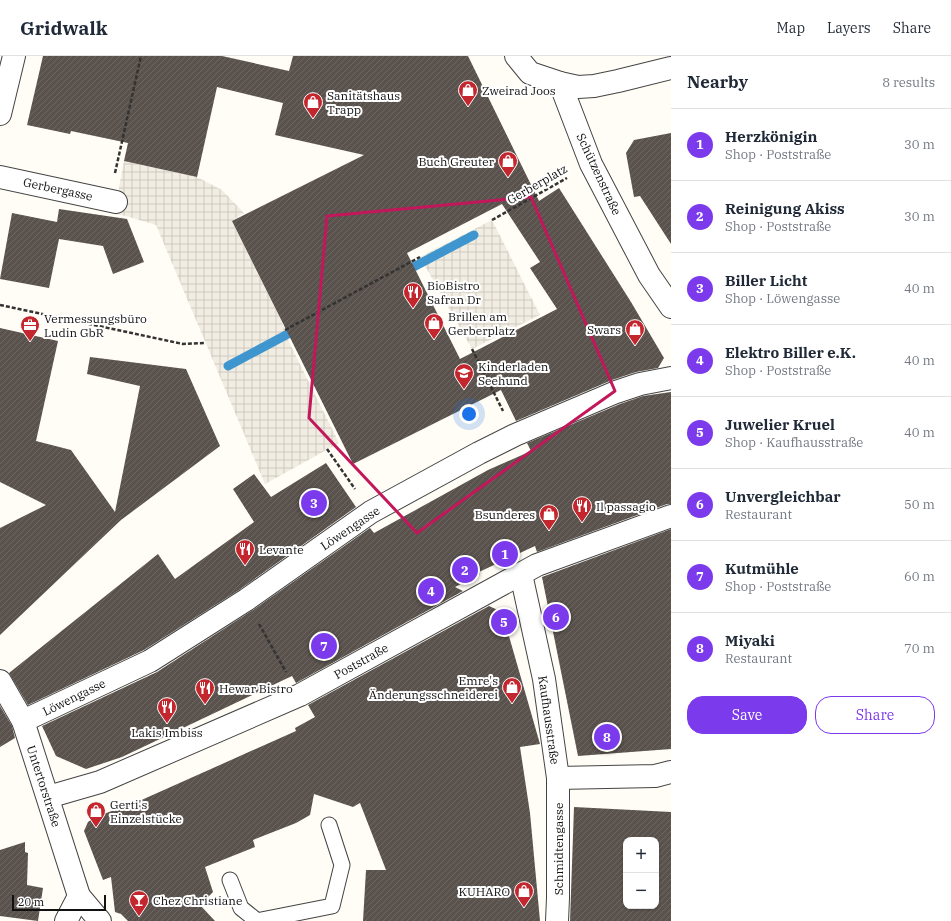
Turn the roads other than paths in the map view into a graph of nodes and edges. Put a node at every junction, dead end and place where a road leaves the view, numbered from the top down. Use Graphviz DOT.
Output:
graph roads {
  1 [pos="14,56"];
  2 [pos="516,56"];
  3 [pos="671,68"];
  4 [pos="560,83"];
  5 [pos="0,114"];
  6 [pos="0,177"];
  7 [pos="116,202"];
  8 [pos="671,307"];
  9 [pos="671,378"];
  10 [pos="671,516"];
  11 [pos="521,574"];
  12 [pos="0,682"];
  13 [pos="23,721"];
  14 [pos="671,772"];
  15 [pos="558,778"];
  16 [pos="48,797"];
  17 [pos="329,825"];
  18 [pos="230,880"];
  19 [pos="79,896"];
  20 [pos="66,921"];
  21 [pos="100,921"];
  22 [pos="256,921"];
  23 [pos="557,921"];
  1 -- 5 [label="street"];
  2 -- 4 [label="street"];
  3 -- 4 [label="street"];
  4 -- 8 [label="street, Schützenstraße"];
  6 -- 7 [label="street, Gerbergasse"];
  9 -- 13 [label="street, Löwengasse"];
  10 -- 11 [label="street, Poststraße"];
  11 -- 15 [label="street, Kaufhausstraße"];
  11 -- 16 [label="street, Poststraße"];
  12 -- 13 [label="street, Untertorstraße"];
  13 -- 16 [label="street, Untertorstraße"];
  14 -- 15 [label="street, Kaufhausstraße"];
  15 -- 23 [label="street, Schmidtengasse"];
  16 -- 19 [label="street, Untertorstraße"];
  17 -- 22 [label="lane"];
  18 -- 22 [label="lane"];
  19 -- 20 [label="street"];
  19 -- 21 [label="street"];
}
